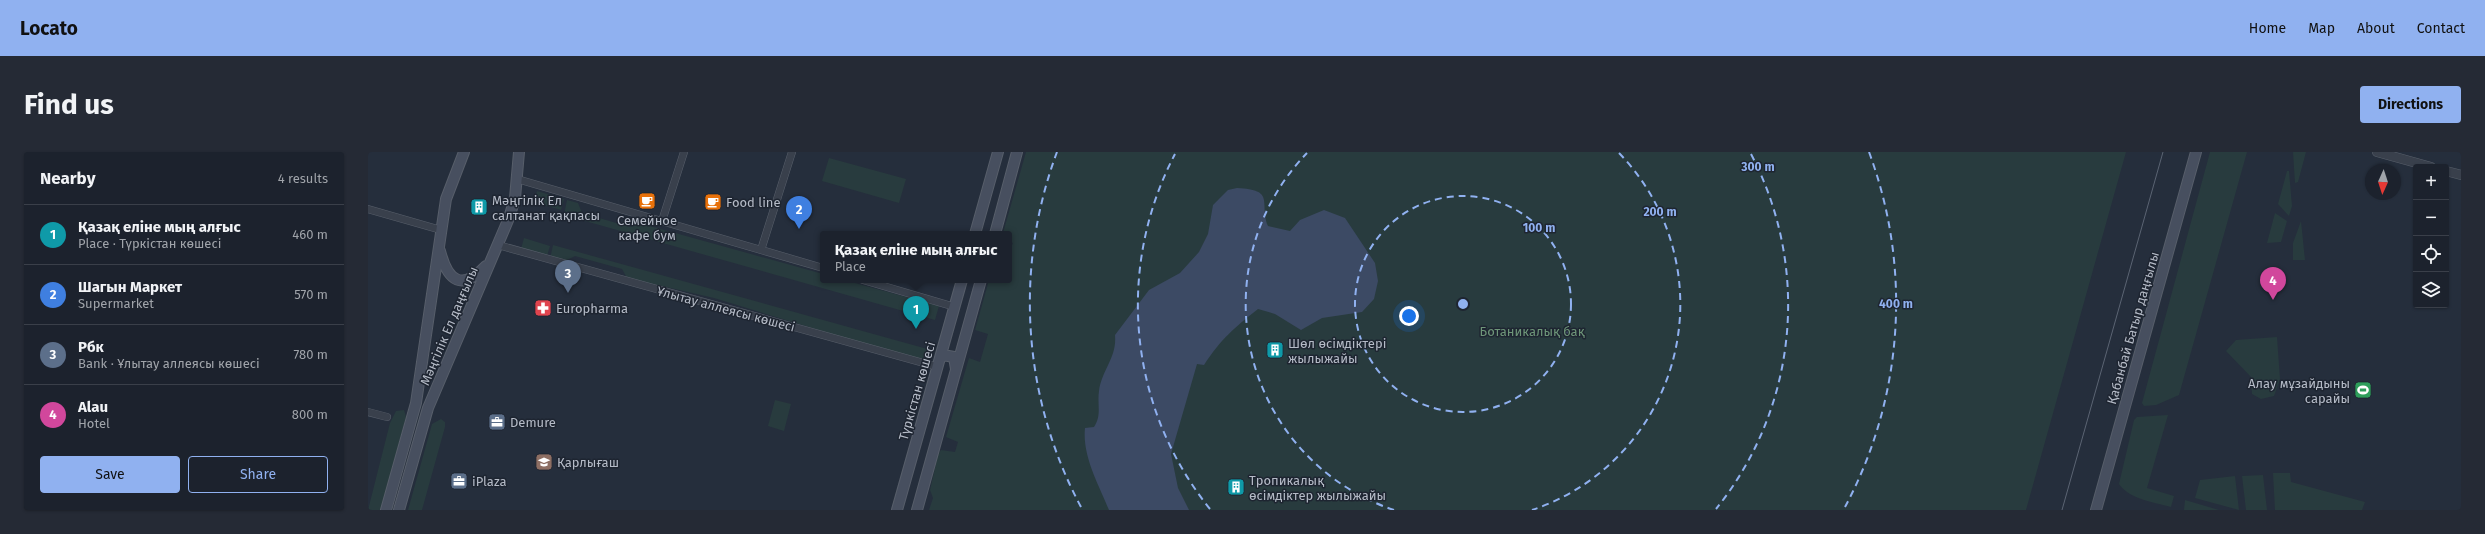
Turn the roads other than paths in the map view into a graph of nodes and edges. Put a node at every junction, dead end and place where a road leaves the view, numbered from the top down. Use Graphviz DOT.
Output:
graph roads {
  1 [pos="465,152"];
  2 [pos="684,152"];
  3 [pos="792,152"];
  4 [pos="998,152"];
  5 [pos="1017,152"];
  6 [pos="2196,152"];
  7 [pos="2201,152"];
  8 [pos="2377,152"];
  9 [pos="518,154"];
  10 [pos="2193,163"];
  11 [pos="2420,164"];
  12 [pos="2449,172"];
  13 [pos="2461,175"];
  14 [pos="517,179"];
  15 [pos="368,209"];
  16 [pos="662,221"];
  17 [pos="441,230"];
  18 [pos="976,231"];
  19 [pos="995,231"];
  20 [pos="439,245"];
  21 [pos="498,246"];
  22 [pos="760,250"];
  23 [pos="489,263"];
  24 [pos="820,267"];
  25 [pos="873,283"];
  26 [pos="961,283"];
  27 [pos="980,283"];
  28 [pos="955,307"];
  29 [pos="970,319"];
  30 [pos="939,363"];
  31 [pos="956,371"];
  32 [pos="368,412"];
  33 [pos="387,417"];
  34 [pos="386,510"];
  35 [pos="399,510"];
  36 [pos="897,510"];
  37 [pos="916,510"];
  38 [pos="2096,510"];
  1 -- 17 [label="main road, Мәңгілік Ел даңғылы"];
  2 -- 16 [label="street"];
  3 -- 22 [label="street"];
  4 -- 18 [label="main road"];
  5 -- 19 [label="main road"];
  6 -- 10 [label="main road, Қабанбай Батыр даңғылы"];
  7 -- 10 [label="main road"];
  8 -- 11 [label="street"];
  9 -- 14 [label="main road, Мәңгілік Ел даңғылы"];
  10 -- 38 [label="main road, Қабанбай Батыр даңғылы"];
  12 -- 13 [label="street"];
  14 -- 16 [label="street"];
  14 -- 21 [label="main road, Мәңгілік Ел даңғылы"];
  15 -- 17 [label="street"];
  16 -- 22 [label="street"];
  17 -- 20 [label="main road, Мәңгілік Ел даңғылы"];
  20 -- 23 [label="main road"];
  20 -- 34 [label="main road, Мәңгілік Ел даңғылы"];
  21 -- 23 [label="main road, Мәңгілік Ел даңғылы"];
  21 -- 30 [label="street, Ұлытау аллеясы көшесі"];
  22 -- 24 [label="street"];
  23 -- 35 [label="main road, Мәңгілік Ел даңғылы"];
  25 -- 28 [label="street"];
  26 -- 28 [label="main road, Түркістан көшесі"];
  27 -- 29 [label="main road"];
  28 -- 29 [label="main road"];
  28 -- 30 [label="main road, Түркістан көшесі"];
  29 -- 31 [label="main road"];
  30 -- 31 [label="main road"];
  30 -- 36 [label="main road, Түркістан көшесі"];
  31 -- 37 [label="main road"];
  32 -- 33 [label="street"];
}
